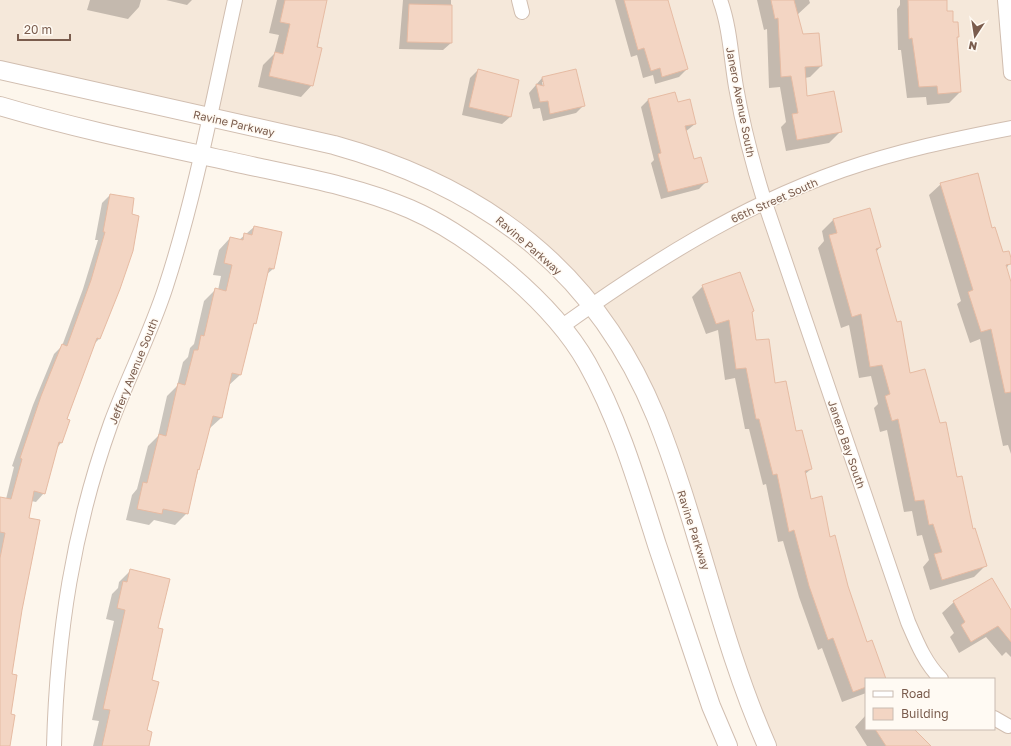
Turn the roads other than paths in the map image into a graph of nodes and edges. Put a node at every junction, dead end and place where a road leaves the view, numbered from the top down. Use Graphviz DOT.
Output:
graph roads {
  1 [pos="235,0"];
  2 [pos="720,0"];
  3 [pos="1005,0"];
  4 [pos="0,70"];
  5 [pos="1011,73"];
  6 [pos="0,106"];
  7 [pos="209,117"];
  8 [pos="1011,128"];
  9 [pos="201,154"];
  10 [pos="765,203"];
  11 [pos="591,305"];
  12 [pos="561,327"];
  13 [pos="940,678"];
  14 [pos="995,719"];
  15 [pos="1008,726"];
  16 [pos="54,746"];
  17 [pos="728,746"];
  18 [pos="767,746"];
  1 -- 7 [label="street, Jeffery Avenue South"];
  2 -- 10 [label="street, Janero Avenue South"];
  3 -- 5 [label="street"];
  4 -- 7 [label="street, Ravine Parkway"];
  6 -- 9 [label="street"];
  7 -- 9 [label="street, Jeffery Avenue South"];
  7 -- 11 [label="street, Ravine Parkway"];
  8 -- 10 [label="street, 66th Street South"];
  9 -- 12 [label="street"];
  9 -- 16 [label="street, Jeffery Avenue South"];
  10 -- 11 [label="street, 66th Street South"];
  10 -- 13 [label="street, Janero Bay South"];
  11 -- 12 [label="street, 66th Street South"];
  11 -- 18 [label="street, Ravine Parkway"];
  12 -- 17 [label="street"];
  14 -- 15 [label="street"];
}
